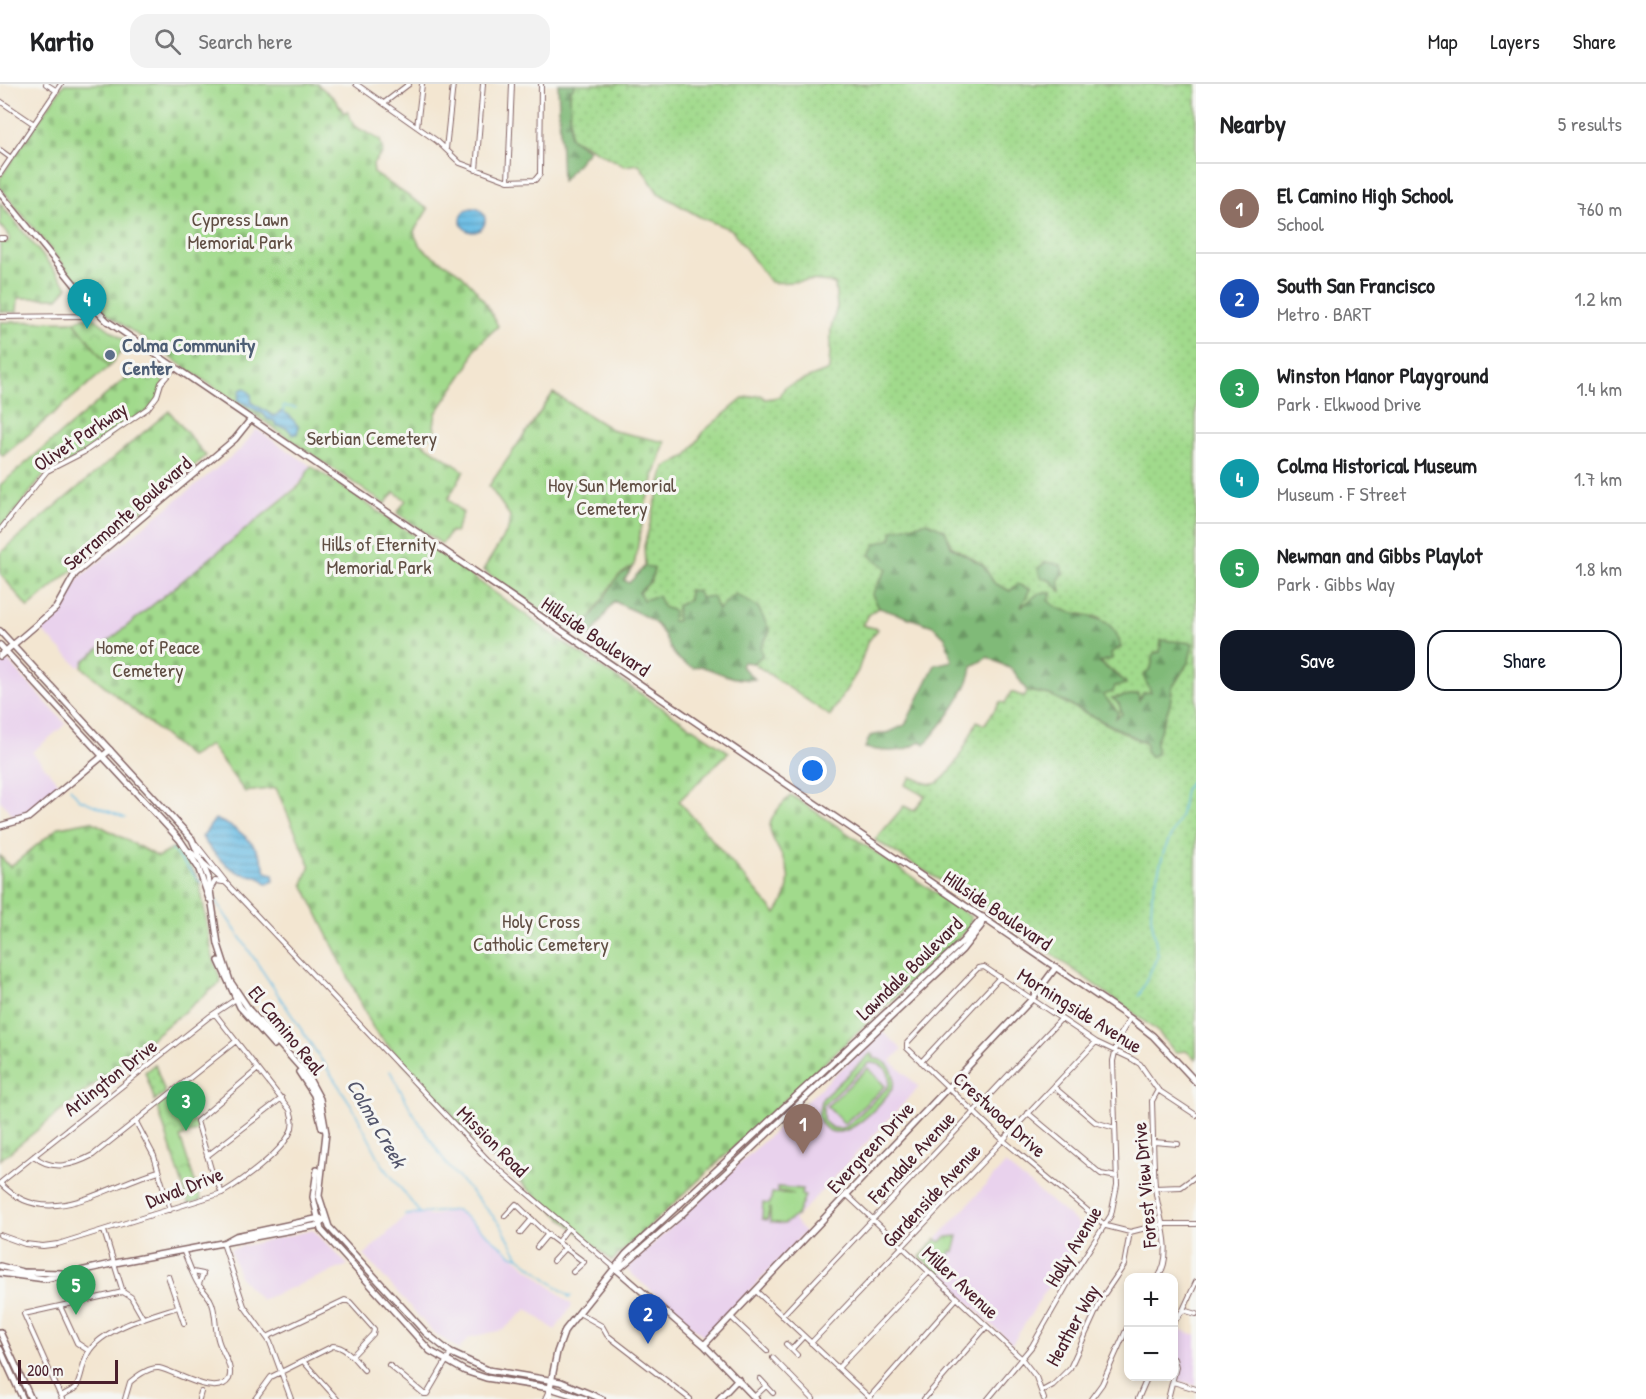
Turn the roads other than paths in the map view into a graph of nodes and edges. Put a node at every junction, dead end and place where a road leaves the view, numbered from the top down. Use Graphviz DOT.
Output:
graph roads {
  1 [pos="46,84"];
  2 [pos="61,84"];
  3 [pos="356,84"];
  4 [pos="409,84"];
  5 [pos="422,84"];
  6 [pos="453,84"];
  7 [pos="483,84"];
  8 [pos="512,84"];
  9 [pos="541,85"];
  10 [pos="402,86"];
  11 [pos="57,91"];
  12 [pos="0,101"];
  13 [pos="384,104"];
  14 [pos="34,124"];
  15 [pos="417,127"];
  16 [pos="0,150"];
  17 [pos="446,150"];
  18 [pos="11,158"];
  19 [pos="476,170"];
  20 [pos="0,174"];
  21 [pos="508,181"];
  22 [pos="0,193"];
  23 [pos="93,307"];
  24 [pos="0,317"];
  25 [pos="175,367"];
  26 [pos="251,419"];
  27 [pos="0,530"];
  28 [pos="0,631"];
  29 [pos="0,645"];
  30 [pos="12,645"];
  31 [pos="6,651"];
  32 [pos="0,656"];
  33 [pos="110,750"];
  34 [pos="103,756"];
  35 [pos="0,826"];
  36 [pos="192,839"];
  37 [pos="187,849"];
  38 [pos="205,866"];
  39 [pos="227,884"];
  40 [pos="211,890"];
  41 [pos="984,917"];
  42 [pos="1056,967"];
  43 [pos="1000,977"];
  44 [pos="238,998"];
  45 [pos="1032,999"];
  46 [pos="215,1014"];
  47 [pos="1130,1018"];
  48 [pos="1061,1019"];
  49 [pos="236,1041"];
  50 [pos="1096,1042"];
  51 [pos="1114,1050"];
  52 [pos="921,1062"];
  53 [pos="258,1069"];
  54 [pos="1196,1082"];
  55 [pos="947,1087"];
  56 [pos="1054,1087"];
  57 [pos="1158,1090"];
  58 [pos="282,1098"];
  59 [pos="974,1112"];
  60 [pos="1028,1113"];
  61 [pos="1196,1115"];
  62 [pos="136,1122"];
  63 [pos="1115,1128"];
  64 [pos="1003,1140"];
  65 [pos="1154,1142"];
  66 [pos="1178,1144"];
  67 [pos="34,1156"];
  68 [pos="207,1156"];
  69 [pos="158,1171"];
  70 [pos="1196,1176"];
  71 [pos="1117,1177"];
  72 [pos="0,1183"];
  73 [pos="1155,1188"];
  74 [pos="222,1192"];
  75 [pos="846,1194"];
  76 [pos="170,1210"];
  77 [pos="505,1216"];
  78 [pos="317,1218"];
  79 [pos="325,1218"];
  80 [pos="532,1219"];
  81 [pos="873,1220"];
  82 [pos="1162,1224"];
  83 [pos="1196,1224"];
  84 [pos="319,1225"];
  85 [pos="1106,1226"];
  86 [pos="567,1229"];
  87 [pos="104,1231"];
  88 [pos="1130,1232"];
  89 [pos="519,1233"];
  90 [pos="548,1234"];
  91 [pos="0,1235"];
  92 [pos="559,1240"];
  93 [pos="224,1243"];
  94 [pos="537,1246"];
  95 [pos="566,1247"];
  96 [pos="903,1247"];
  97 [pos="183,1250"];
  98 [pos="553,1261"];
  99 [pos="114,1264"];
  100 [pos="0,1265"];
  101 [pos="615,1268"];
  102 [pos="193,1272"];
  103 [pos="573,1272"];
  104 [pos="929,1272"];
  105 [pos="1160,1273"];
  106 [pos="1,1274"];
  107 [pos="68,1274"];
  108 [pos="168,1276"];
  109 [pos="1196,1282"];
  110 [pos="199,1284"];
  111 [pos="756,1291"];
  112 [pos="123,1292"];
  113 [pos="957,1298"];
  114 [pos="60,1306"];
  115 [pos="178,1307"];
  116 [pos="1183,1310"];
  117 [pos="578,1312"];
  118 [pos="1196,1314"];
  119 [pos="783,1316"];
  120 [pos="1178,1316"];
  121 [pos="731,1317"];
  122 [pos="143,1318"];
  123 [pos="184,1323"];
  124 [pos="987,1326"];
  125 [pos="1128,1327"];
  126 [pos="0,1332"];
  127 [pos="804,1336"];
  128 [pos="267,1337"];
  129 [pos="811,1343"];
  130 [pos="786,1344"];
  131 [pos="704,1345"];
  132 [pos="0,1349"];
  133 [pos="792,1349"];
  134 [pos="89,1351"];
  135 [pos="767,1351"];
  136 [pos="451,1353"];
  137 [pos="797,1355"];
  138 [pos="352,1356"];
  139 [pos="772,1358"];
  140 [pos="1022,1359"];
  141 [pos="303,1361"];
  142 [pos="446,1362"];
  143 [pos="389,1365"];
  144 [pos="838,1368"];
  145 [pos="364,1370"];
  146 [pos="280,1371"];
  147 [pos="738,1379"];
  148 [pos="760,1379"];
  149 [pos="552,1380"];
  150 [pos="1146,1381"];
  151 [pos="1173,1382"];
  152 [pos="766,1386"];
  153 [pos="550,1388"];
  154 [pos="1196,1389"];
  155 [pos="1042,1391"];
  156 [pos="201,1392"];
  157 [pos="773,1393"];
  158 [pos="61,1398"];
  159 [pos="755,1398"];
  160 [pos="869,1398"];
  161 [pos="23,1399"];
  162 [pos="31,1399"];
  163 [pos="125,1399"];
  164 [pos="199,1399"];
  165 [pos="255,1399"];
  166 [pos="291,1399"];
  167 [pos="337,1399"];
  168 [pos="545,1399"];
  169 [pos="550,1399"];
  170 [pos="585,1399"];
  171 [pos="602,1399"];
  172 [pos="690,1399"];
  173 [pos="719,1399"];
  174 [pos="813,1399"];
  175 [pos="924,1399"];
  176 [pos="988,1399"];
  177 [pos="1044,1399"];
  178 [pos="1091,1399"];
  179 [pos="1138,1399"];
  180 [pos="1168,1399"];
  1 -- 11 [label="street"];
  2 -- 11 [label="street"];
  3 -- 13 [label="street"];
  4 -- 10 [label="street"];
  5 -- 15 [label="street"];
  6 -- 17 [label="street"];
  7 -- 19 [label="street"];
  8 -- 21 [label="street"];
  9 -- 21 [label="street"];
  10 -- 13 [label="street"];
  11 -- 14 [label="street"];
  12 -- 14 [label="street"];
  13 -- 15 [label="street"];
  14 -- 18 [label="street"];
  15 -- 17 [label="street"];
  16 -- 18 [label="street"];
  17 -- 19 [label="street"];
  18 -- 20 [label="street"];
  19 -- 21 [label="street"];
  22 -- 23 [label="main road, Hillside Boulevard"];
  23 -- 24 [label="street"];
  23 -- 25 [label="main road, Hillside Boulevard"];
  25 -- 26 [label="main road, Hillside Boulevard"];
  25 -- 27 [label="street, Olivet Parkway"];
  26 -- 30 [label="main road, Serramonte Boulevard"];
  26 -- 41 [label="main road, Hillside Boulevard"];
  28 -- 30 [label="main road, El Camino Real"];
  29 -- 31 [label="main road, El Camino Real"];
  30 -- 31 [label="main road, Serramonte Boulevard"];
  30 -- 33 [label="main road, El Camino Real"];
  31 -- 32 [label="main road, Serramonte Boulevard"];
  31 -- 34 [label="main road, El Camino Real"];
  33 -- 34 [label="main road"];
  33 -- 36 [label="main road, El Camino Real"];
  34 -- 35 [label="main road"];
  34 -- 37 [label="main road, El Camino Real"];
  36 -- 38 [label="main road, El Camino Real"];
  36 -- 39 [label="street, Mission Road"];
  37 -- 38 [label="street, Mission Road"];
  37 -- 44 [label="main road, El Camino Real"];
  38 -- 39 [label="street, Mission Road"];
  38 -- 40 [label="main road, El Camino Real"];
  39 -- 40 [label="street"];
  39 -- 86 [label="street, Mission Road"];
  40 -- 44 [label="main road, El Camino Real"];
  41 -- 42 [label="main road, Hillside Boulevard"];
  41 -- 101 [label="main road, Lawndale Boulevard"];
  42 -- 45 [label="main road, Evergreen Drive"];
  42 -- 47 [label="main road, Hillside Boulevard"];
  43 -- 45 [label="street, Morningside Avenue"];
  43 -- 52 [label="street"];
  43 -- 52 [label="street, Crestwood Drive"];
  44 -- 46 [label="street, Arlington Drive"];
  44 -- 78 [label="main road, El Camino Real"];
  44 -- 79 [label="main road, El Camino Real"];
  45 -- 48 [label="street, Morningside Avenue"];
  45 -- 55 [label="main road, Evergreen Drive"];
  46 -- 49 [label="street, Duval Drive"];
  46 -- 67 [label="street, Arlington Drive"];
  47 -- 51 [label="street, Holly Avenue"];
  47 -- 54 [label="main road, Hillside Boulevard"];
  48 -- 50 [label="street, Morningside Avenue"];
  48 -- 59 [label="street, Ferndale Avenue"];
  49 -- 53 [label="street, Duval Drive"];
  49 -- 62 [label="street"];
  50 -- 51 [label="street, Morningside Avenue"];
  50 -- 56 [label="street, Gardenside Avenue"];
  51 -- 57 [label="street, Morningside Avenue"];
  51 -- 63 [label="street, Holly Avenue"];
  52 -- 55 [label="street, Crestwood Drive"];
  53 -- 58 [label="street, Duval Drive"];
  53 -- 68 [label="street"];
  55 -- 59 [label="street, Crestwood Drive"];
  55 -- 75 [label="main road, Evergreen Drive"];
  56 -- 60 [label="street, Gardenside Avenue"];
  56 -- 63 [label="street"];
  57 -- 61 [label="street, Morningside Avenue"];
  57 -- 65 [label="street, Forest View Drive"];
  58 -- 68 [label="street"];
  58 -- 74 [label="street, Duval Drive"];
  59 -- 64 [label="street, Crestwood Drive"];
  59 -- 81 [label="street, Ferndale Avenue"];
  60 -- 64 [label="street, Gardenside Avenue"];
  60 -- 71 [label="street"];
  62 -- 67 [label="street"];
  62 -- 69 [label="street"];
  63 -- 71 [label="street, Holly Avenue"];
  64 -- 85 [label="street, Crestwood Drive"];
  64 -- 96 [label="street, Gardenside Avenue"];
  65 -- 66 [label="street"];
  65 -- 73 [label="street, Forest View Drive"];
  67 -- 72 [label="street, Arlington Drive"];
  68 -- 74 [label="street"];
  69 -- 72 [label="street"];
  69 -- 76 [label="street"];
  70 -- 73 [label="street"];
  71 -- 85 [label="street, Holly Avenue"];
  73 -- 82 [label="street, Forest View Drive"];
  74 -- 76 [label="street, Duval Drive"];
  75 -- 81 [label="street, Miller Avenue"];
  75 -- 111 [label="main road, Evergreen Drive"];
  76 -- 87 [label="street, Duval Drive"];
  77 -- 80 [label="street"];
  78 -- 79 [label="main road"];
  78 -- 84 [label="main road, El Camino Real"];
  78 -- 93 [label="main road"];
  79 -- 84 [label="main road"];
  79 -- 136 [label="main road, El Camino Real"];
  80 -- 89 [label="street"];
  80 -- 90 [label="street"];
  81 -- 96 [label="street, Miller Avenue"];
  81 -- 119 [label="street, Ferndale Avenue"];
  82 -- 83 [label="street, Crestwood Drive"];
  82 -- 88 [label="street, Crestwood Drive"];
  82 -- 105 [label="street, Forest View Drive"];
  84 -- 93 [label="main road"];
  84 -- 142 [label="main road, El Camino Real"];
  85 -- 88 [label="street, Crestwood Drive"];
  85 -- 140 [label="street, Holly Avenue"];
  86 -- 92 [label="street"];
  86 -- 101 [label="street, Mission Road"];
  87 -- 91 [label="street, Duval Drive"];
  87 -- 99 [label="street"];
  88 -- 155 [label="street, Heather Way"];
  90 -- 92 [label="street"];
  90 -- 94 [label="street"];
  92 -- 95 [label="street"];
  93 -- 97 [label="main road"];
  93 -- 128 [label="street"];
  95 -- 98 [label="street"];
  95 -- 103 [label="street"];
  96 -- 104 [label="street, Miller Avenue"];
  96 -- 129 [label="street, Gardenside Avenue"];
  97 -- 99 [label="main road"];
  97 -- 102 [label="street"];
  99 -- 107 [label="main road"];
  99 -- 112 [label="street"];
  100 -- 107 [label="main road"];
  101 -- 117 [label="main road, Lawndale Boulevard"];
  101 -- 131 [label="main road, Mission Road"];
  102 -- 110 [label="street"];
  102 -- 110 [label="street"];
  104 -- 113 [label="street, Miller Avenue"];
  104 -- 144 [label="street"];
  106 -- 107 [label="main road"];
  108 -- 115 [label="street"];
  109 -- 116 [label="street"];
  110 -- 156 [label="street"];
  111 -- 119 [label="street"];
  111 -- 121 [label="main road, Evergreen Drive"];
  112 -- 114 [label="street"];
  112 -- 122 [label="street"];
  113 -- 124 [label="street, Miller Avenue"];
  113 -- 160 [label="street"];
  114 -- 134 [label="street"];
  114 -- 158 [label="street"];
  115 -- 122 [label="street"];
  115 -- 123 [label="street"];
  116 -- 118 [label="street"];
  116 -- 120 [label="street"];
  117 -- 149 [label="main road, Lawndale Boulevard"];
  117 -- 172 [label="street"];
  119 -- 127 [label="street"];
  121 -- 131 [label="main road, Evergreen Drive"];
  121 -- 135 [label="street"];
  122 -- 134 [label="street"];
  124 -- 140 [label="street, Miller Avenue"];
  124 -- 175 [label="street"];
  125 -- 178 [label="street"];
  126 -- 162 [label="main road"];
  127 -- 129 [label="street"];
  127 -- 133 [label="street"];
  128 -- 138 [label="street"];
  128 -- 146 [label="street"];
  129 -- 144 [label="street"];
  130 -- 133 [label="street"];
  131 -- 147 [label="main road, Mission Road"];
  132 -- 161 [label="main road"];
  133 -- 137 [label="street"];
  134 -- 158 [label="street"];
  136 -- 142 [label="street"];
  136 -- 149 [label="main road, El Camino Real"];
  138 -- 141 [label="street"];
  138 -- 145 [label="street"];
  139 -- 174 [label="street"];
  140 -- 155 [label="street, Miller Avenue"];
  140 -- 176 [label="street, Holly Avenue"];
  141 -- 146 [label="street"];
  141 -- 167 [label="street"];
  142 -- 143 [label="street"];
  142 -- 153 [label="main road, El Camino Real"];
  144 -- 160 [label="street"];
  146 -- 165 [label="street"];
  146 -- 166 [label="street"];
  147 -- 159 [label="main road, Mission Road"];
  147 -- 173 [label="main road"];
  148 -- 152 [label="street"];
  149 -- 153 [label="main road, Lawndale Boulevard"];
  149 -- 171 [label="main road, El Camino Real"];
  150 -- 179 [label="street"];
  151 -- 154 [label="street"];
  151 -- 180 [label="street"];
  152 -- 157 [label="street"];
  152 -- 159 [label="street"];
  153 -- 168 [label="street"];
  153 -- 169 [label="street"];
  153 -- 170 [label="main road, El Camino Real"];
  155 -- 177 [label="street, Miller Avenue"];
  156 -- 163 [label="street"];
  156 -- 164 [label="street"];
}
